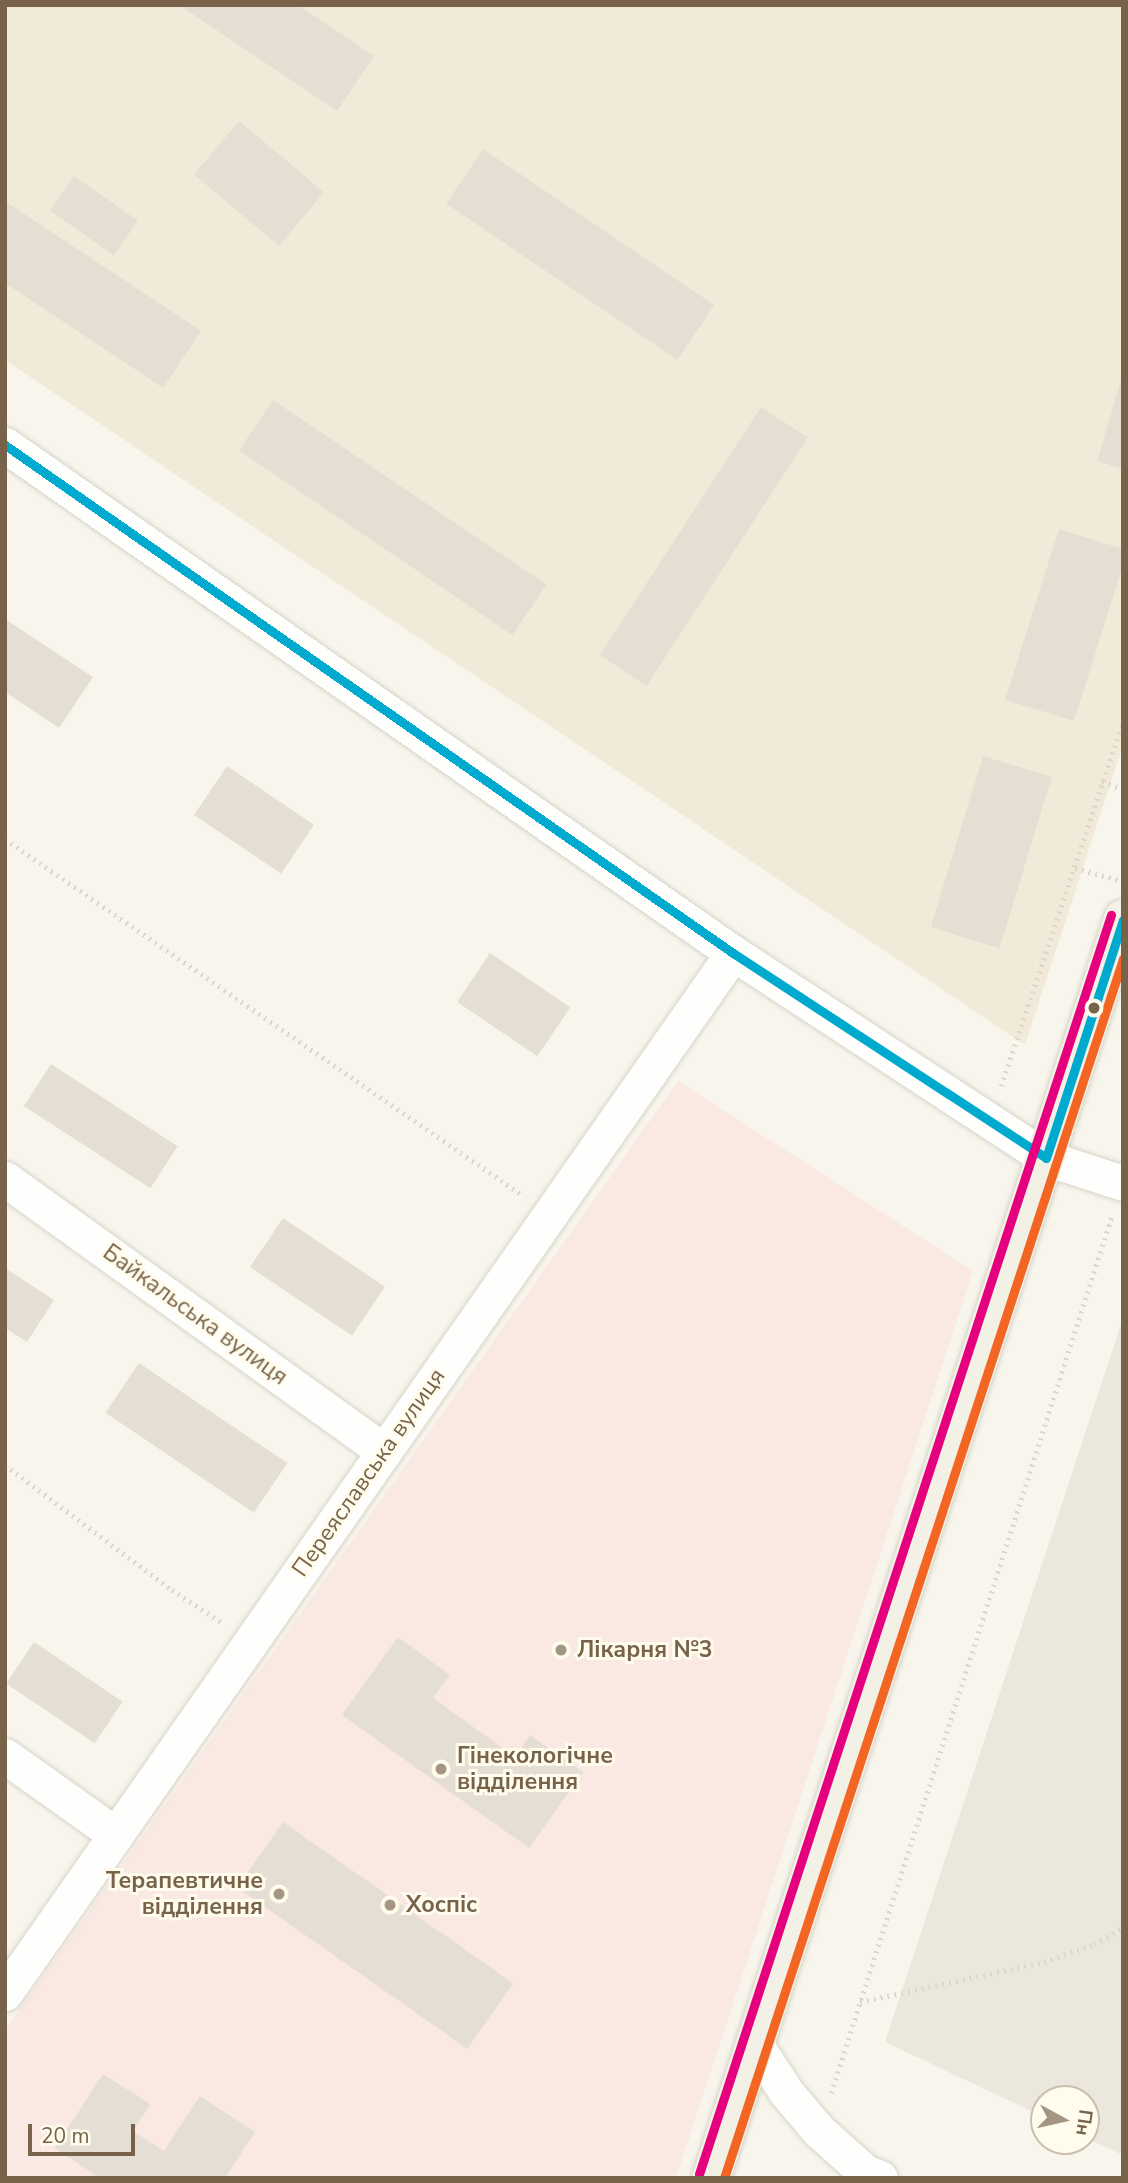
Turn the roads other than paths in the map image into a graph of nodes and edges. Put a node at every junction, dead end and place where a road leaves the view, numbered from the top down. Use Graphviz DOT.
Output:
graph roads {
  1 [pos="5,445"];
  2 [pos="1123,919"];
  3 [pos="733,953"];
  4 [pos="1046,1158"];
  5 [pos="5,1180"];
  6 [pos="1123,1183"];
  7 [pos="384,1451"];
  8 [pos="5,1756"];
  9 [pos="116,1835"];
  10 [pos="5,1993"];
  11 [pos="755,2044"];
  12 [pos="710,2178"];
  13 [pos="880,2178"];
  1 -- 3 [label="street"];
  2 -- 4 [label="main road"];
  3 -- 4 [label="street"];
  3 -- 7 [label="street, Переяславська вулиця"];
  4 -- 6 [label="street"];
  4 -- 11 [label="main road"];
  5 -- 7 [label="street, Байкальська вулиця"];
  7 -- 9 [label="street, Переяславська вулиця"];
  8 -- 9 [label="street"];
  9 -- 10 [label="street, Переяславська вулиця"];
  11 -- 12 [label="main road"];
  11 -- 13 [label="street"];
}
